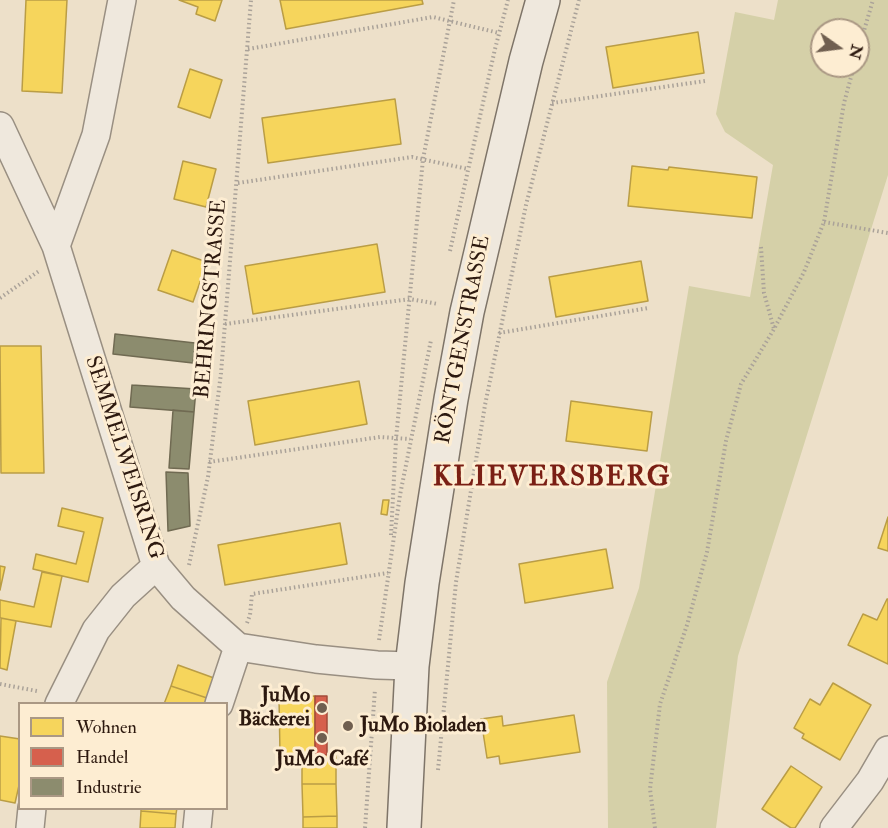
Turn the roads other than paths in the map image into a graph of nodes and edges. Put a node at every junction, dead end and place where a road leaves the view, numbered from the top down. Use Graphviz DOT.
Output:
graph roads {
  1 [pos="122,0"];
  2 [pos="543,0"];
  3 [pos="0,126"];
  4 [pos="56,246"];
  5 [pos="156,566"];
  6 [pos="238,647"];
  7 [pos="412,666"];
  8 [pos="60,700"];
  9 [pos="220,702"];
  10 [pos="888,750"];
  11 [pos="32,810"];
  12 [pos="199,810"];
  13 [pos="30,828"];
  14 [pos="197,828"];
  15 [pos="404,828"];
  16 [pos="834,828"];
  1 -- 4 [label="street"];
  2 -- 7 [label="street, RÖNTGENSTRASSE"];
  3 -- 4 [label="street, SEMMELWEISRING"];
  4 -- 5 [label="street, SEMMELWEISRING"];
  5 -- 6 [label="street, SEMMELWEISRING"];
  5 -- 8 [label="street"];
  6 -- 7 [label="street"];
  6 -- 9 [label="street"];
  7 -- 15 [label="street, RÖNTGENSTRASSE"];
  10 -- 16 [label="street"];
  11 -- 13 [label="street"];
  12 -- 14 [label="street"];
}
